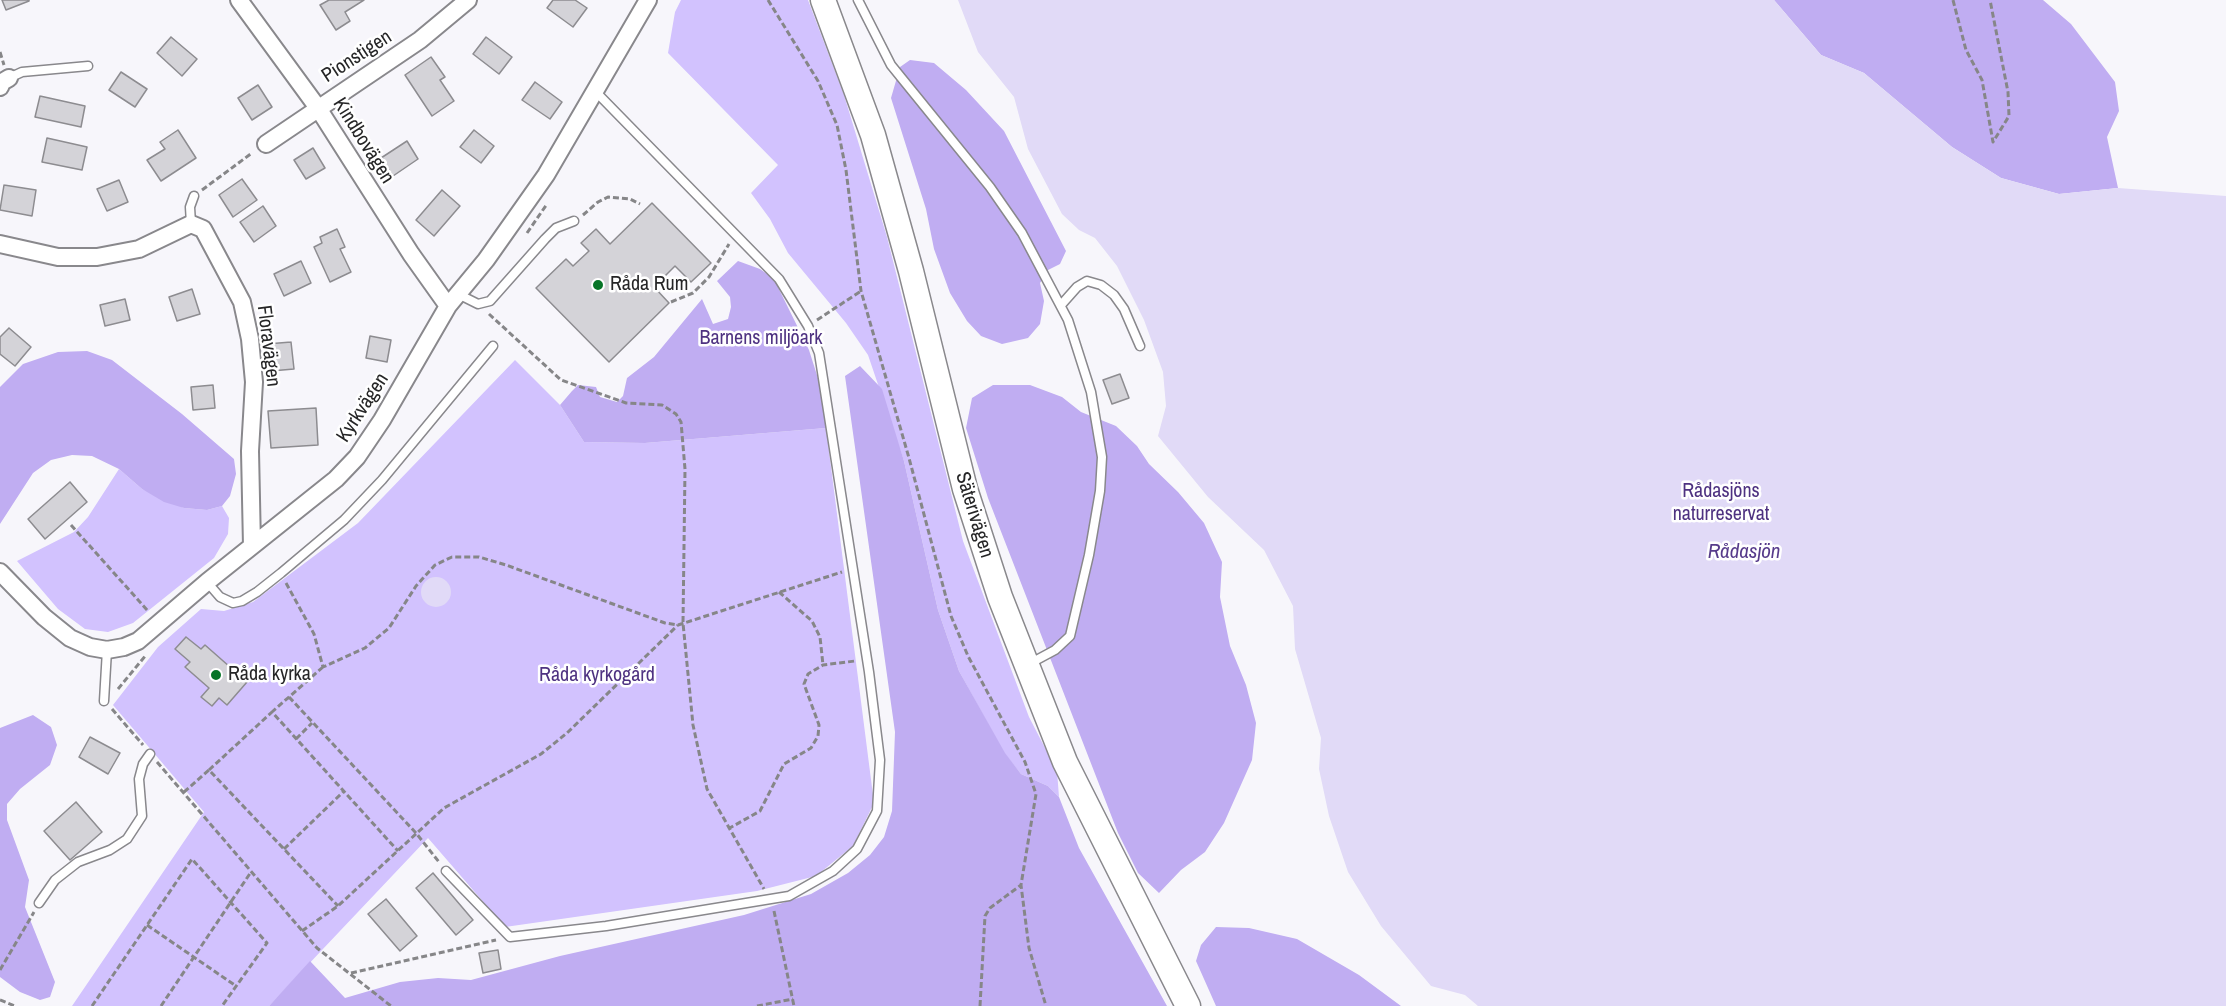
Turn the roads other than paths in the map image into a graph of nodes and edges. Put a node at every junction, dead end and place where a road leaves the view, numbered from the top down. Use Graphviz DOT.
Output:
graph roads {
  1 [pos="239,0"];
  2 [pos="468,0"];
  3 [pos="648,0"];
  4 [pos="823,0"];
  5 [pos="858,0"];
  6 [pos="88,66"];
  7 [pos="4,83"];
  8 [pos="595,91"];
  9 [pos="318,108"];
  10 [pos="266,144"];
  11 [pos="194,196"];
  12 [pos="574,221"];
  13 [pos="191,224"];
  14 [pos="0,244"];
  15 [pos="453,300"];
  16 [pos="1061,305"];
  17 [pos="493,346"];
  18 [pos="1140,346"];
  19 [pos="252,546"];
  20 [pos="0,572"];
  21 [pos="207,582"];
  22 [pos="107,650"];
  23 [pos="1027,666"];
  24 [pos="107,701"];
  25 [pos="150,754"];
  26 [pos="446,871"];
  27 [pos="39,903"];
  28 [pos="1188,1006"];
  1 -- 9 [label="street, Kindbovägen"];
  2 -- 9 [label="street, Pionstigen"];
  3 -- 8 [label="street, Kyrkvägen"];
  4 -- 23 [label="street, Säterivägen"];
  5 -- 16 [label="lane"];
  6 -- 7 [label="lane"];
  8 -- 15 [label="street, Kyrkvägen"];
  8 -- 26 [label="lane"];
  9 -- 10 [label="street, Pionstigen"];
  9 -- 15 [label="street, Kindbovägen"];
  11 -- 13 [label="lane"];
  12 -- 15 [label="lane"];
  13 -- 14 [label="street"];
  13 -- 19 [label="street, Floravägen"];
  15 -- 19 [label="street, Kyrkvägen"];
  16 -- 18 [label="lane"];
  16 -- 23 [label="lane"];
  17 -- 21 [label="lane"];
  19 -- 21 [label="street, Kyrkvägen"];
  20 -- 22 [label="street"];
  21 -- 22 [label="street, Kyrkvägen"];
  22 -- 24 [label="lane"];
  23 -- 28 [label="street, Säterivägen"];
  25 -- 27 [label="lane"];
}
